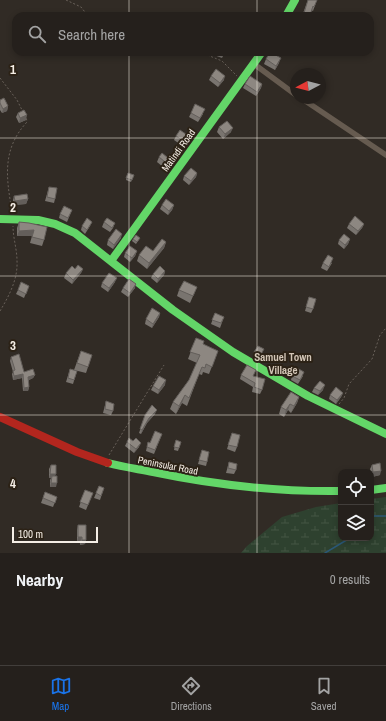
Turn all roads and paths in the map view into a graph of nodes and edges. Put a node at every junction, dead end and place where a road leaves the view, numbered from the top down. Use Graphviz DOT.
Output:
graph roads {
  1 [pos="66,0"];
  2 [pos="295,0"];
  3 [pos="85,12"];
  4 [pos="288,12"];
  5 [pos="210,56"];
  6 [pos="259,56"];
  7 [pos="254,64"];
  8 [pos="0,78"];
  9 [pos="242,80"];
  10 [pos="290,91"];
  11 [pos="310,104"];
  12 [pos="386,155"];
  13 [pos="13,218"];
  14 [pos="0,219"];
  15 [pos="111,261"];
  16 [pos="0,311"];
  17 [pos="386,328"];
  18 [pos="164,365"];
  19 [pos="334,410"];
  20 [pos="0,417"];
  21 [pos="386,434"];
  22 [pos="105,462"];
  23 [pos="386,488"];
  24 [pos="374,490"];
  25 [pos="338,491"];
  1 -- 3 [label="path"];
  2 -- 4 [label="street"];
  5 -- 9 [label="path"];
  6 -- 7 [label="street, Matindi Road"];
  7 -- 9 [label="street, Matindi Road"];
  7 -- 10 [label="street"];
  8 -- 13 [label="path"];
  9 -- 15 [label="street, Matindi Road"];
  11 -- 12 [label="street"];
  13 -- 14 [label="street"];
  13 -- 15 [label="street"];
  13 -- 16 [label="path"];
  15 -- 19 [label="street"];
  17 -- 19 [label="path"];
  18 -- 22 [label="path"];
  19 -- 21 [label="street"];
  20 -- 22 [label="street, Peninsular Road"];
  22 -- 25 [label="street, Peninsular Road"];
  23 -- 24 [label="street"];
}
